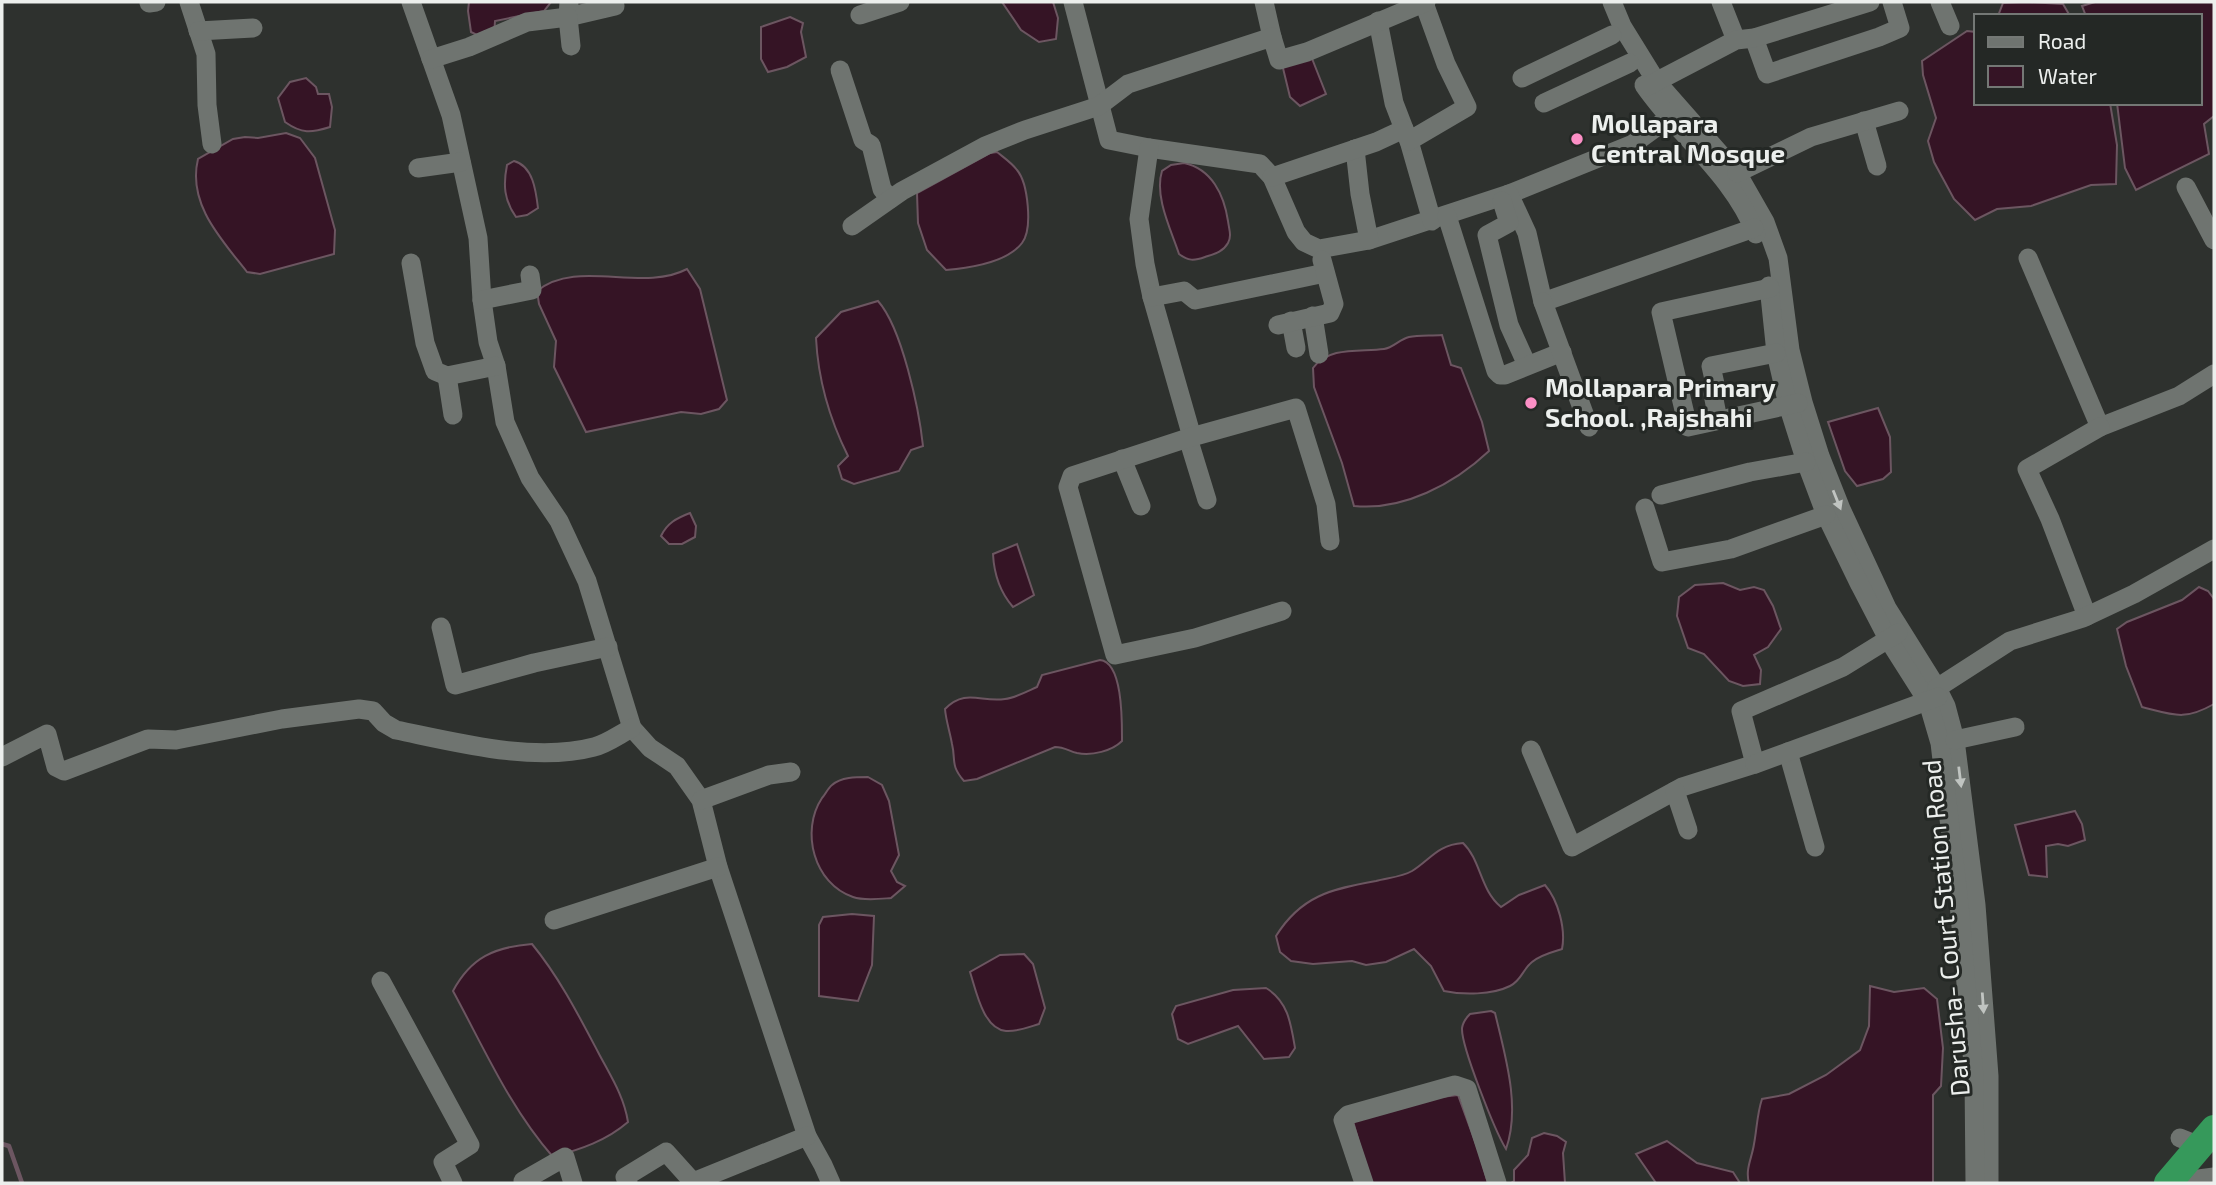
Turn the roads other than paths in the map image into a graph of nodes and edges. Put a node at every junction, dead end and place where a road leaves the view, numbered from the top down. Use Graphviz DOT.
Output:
graph roads {
  1 [pos="189,2"];
  2 [pos="411,2"];
  3 [pos="900,2"];
  4 [pos="1073,2"];
  5 [pos="1264,2"];
  6 [pos="1425,2"];
  7 [pos="1598,2"];
  8 [pos="1612,2"];
  9 [pos="1721,2"];
  10 [pos="1870,2"];
  11 [pos="1892,2"];
  12 [pos="1940,2"];
  13 [pos="615,6"];
  14 [pos="568,9"];
  15 [pos="860,15"];
  16 [pos="1378,21"];
  17 [pos="1950,26"];
  18 [pos="253,28"];
  19 [pos="198,31"];
  20 [pos="1612,35"];
  21 [pos="1272,37"];
  22 [pos="1745,39"];
  23 [pos="571,46"];
  24 [pos="432,59"];
  25 [pos="1630,63"];
  26 [pos="841,70"];
  27 [pos="1522,78"];
  28 [pos="1651,85"];
  29 [pos="1544,103"];
  30 [pos="1098,106"];
  31 [pos="1899,111"];
  32 [pos="1675,114"];
  33 [pos="1864,121"];
  34 [pos="1407,135"];
  35 [pos="212,144"];
  36 [pos="1149,148"];
  37 [pos="1355,149"];
  38 [pos="461,162"];
  39 [pos="1877,166"];
  40 [pos="418,168"];
  41 [pos="1737,173"];
  42 [pos="1272,177"];
  43 [pos="2186,187"];
  44 [pos="1505,195"];
  45 [pos="890,199"];
  46 [pos="1439,218"];
  47 [pos="852,226"];
  48 [pos="1754,228"];
  49 [pos="1369,240"];
  50 [pos="2214,240"];
  51 [pos="1319,249"];
  52 [pos="2028,258"];
  53 [pos="411,263"];
  54 [pos="1325,272"];
  55 [pos="530,275"];
  56 [pos="1770,288"];
  57 [pos="1152,297"];
  58 [pos="482,300"];
  59 [pos="1543,302"];
  60 [pos="1313,316"];
  61 [pos="1296,348"];
  62 [pos="1562,352"];
  63 [pos="1776,353"];
  64 [pos="1319,354"];
  65 [pos="1527,365"];
  66 [pos="496,366"];
  67 [pos="2214,374"];
  68 [pos="447,376"];
  69 [pos="1795,403"];
  70 [pos="453,415"];
  71 [pos="1718,420"];
  72 [pos="2100,426"];
  73 [pos="1589,427"];
  74 [pos="1190,438"];
  75 [pos="1122,459"];
  76 [pos="1806,462"];
  77 [pos="1661,495"];
  78 [pos="1207,500"];
  79 [pos="1141,506"];
  80 [pos="1645,508"];
  81 [pos="1826,515"];
  82 [pos="1330,541"];
  83 [pos="2214,549"];
  84 [pos="1282,611"];
  85 [pos="2087,616"];
  86 [pos="441,627"];
  87 [pos="1894,635"];
  88 [pos="608,647"];
  89 [pos="1935,695"];
  90 [pos="2015,727"];
  91 [pos="632,728"];
  92 [pos="1955,740"];
  93 [pos="1531,750"];
  94 [pos="1788,752"];
  95 [pos="2,757"];
  96 [pos="1755,764"];
  97 [pos="791,772"];
  98 [pos="1675,791"];
  99 [pos="701,800"];
  100 [pos="1688,830"];
  101 [pos="1815,847"];
  102 [pos="718,867"];
  103 [pos="554,920"];
  104 [pos="381,981"];
  105 [pos="807,1136"];
  106 [pos="2198,1138"];
  107 [pos="2214,1177"];
  108 [pos="521,1182"];
  109 [pos="453,1183"];
  110 [pos="573,1183"];
  111 [pos="628,1183"];
  112 [pos="831,1183"];
  113 [pos="1364,1183"];
  114 [pos="1497,1183"];
  115 [pos="1975,1183"];
  116 [pos="1989,1183"];
  117 [pos="2168,1183"];
  1 -- 19 [label="street"];
  2 -- 24 [label="street"];
  3 -- 15 [label="street"];
  4 -- 30 [label="street"];
  5 -- 21 [label="street"];
  6 -- 16 [label="street"];
  6 -- 34 [label="street"];
  7 -- 20 [label="street, Darusha- Court Station Road"];
  8 -- 28 [label="street, Darusha- Court Station Road"];
  9 -- 22 [label="street"];
  10 -- 22 [label="street"];
  11 -- 22 [label="street"];
  12 -- 17 [label="street"];
  13 -- 14 [label="street"];
  14 -- 23 [label="street"];
  14 -- 24 [label="street"];
  16 -- 21 [label="street"];
  16 -- 34 [label="street"];
  18 -- 19 [label="street"];
  19 -- 35 [label="street"];
  20 -- 25 [label="street, Darusha- Court Station Road"];
  20 -- 27 [label="street"];
  21 -- 30 [label="street"];
  22 -- 28 [label="street"];
  24 -- 38 [label="street"];
  25 -- 28 [label="street, Darusha- Court Station Road"];
  25 -- 29 [label="street"];
  26 -- 45 [label="street"];
  28 -- 32 [label="street, Darusha- Court Station Road"];
  30 -- 36 [label="street"];
  30 -- 45 [label="street"];
  31 -- 33 [label="street"];
  32 -- 41 [label="street, Darusha- Court Station Road"];
  32 -- 44 [label="street"];
  32 -- 48 [label="street, Darusha- Court Station Road"];
  33 -- 39 [label="street"];
  33 -- 41 [label="street"];
  34 -- 37 [label="street"];
  34 -- 46 [label="street"];
  36 -- 42 [label="street"];
  36 -- 57 [label="street"];
  37 -- 42 [label="street"];
  37 -- 49 [label="street"];
  38 -- 40 [label="street"];
  38 -- 58 [label="street"];
  41 -- 69 [label="street, Darusha- Court Station Road"];
  42 -- 51 [label="street"];
  43 -- 50 [label="street"];
  44 -- 46 [label="street"];
  44 -- 59 [label="street"];
  44 -- 65 [label="street"];
  45 -- 47 [label="street"];
  46 -- 49 [label="street"];
  46 -- 65 [label="street"];
  48 -- 56 [label="street, Darusha- Court Station Road"];
  48 -- 59 [label="street"];
  49 -- 51 [label="street"];
  51 -- 54 [label="street"];
  52 -- 72 [label="street"];
  53 -- 68 [label="street"];
  54 -- 57 [label="street"];
  54 -- 60 [label="street"];
  55 -- 58 [label="street"];
  56 -- 63 [label="street, Darusha- Court Station Road"];
  56 -- 71 [label="street"];
  57 -- 74 [label="street"];
  58 -- 66 [label="street"];
  59 -- 62 [label="street"];
  60 -- 61 [label="street"];
  60 -- 64 [label="street"];
  62 -- 65 [label="street"];
  62 -- 73 [label="street"];
  63 -- 69 [label="street, Darusha- Court Station Road"];
  63 -- 71 [label="street"];
  66 -- 68 [label="street"];
  66 -- 88 [label="street"];
  67 -- 72 [label="street"];
  68 -- 70 [label="street"];
  69 -- 71 [label="street"];
  69 -- 76 [label="street, Darusha- Court Station Road"];
  69 -- 87 [label="street, Darusha- Court Station Road, one-way"];
  72 -- 85 [label="street"];
  74 -- 75 [label="street"];
  74 -- 78 [label="street"];
  74 -- 82 [label="street"];
  75 -- 79 [label="street"];
  75 -- 84 [label="street"];
  76 -- 77 [label="street"];
  76 -- 81 [label="street, Darusha- Court Station Road"];
  80 -- 81 [label="street"];
  81 -- 87 [label="street, Darusha- Court Station Road"];
  83 -- 85 [label="street"];
  85 -- 89 [label="street"];
  86 -- 88 [label="street"];
  87 -- 89 [label="street, Darusha- Court Station Road"];
  87 -- 96 [label="street"];
  88 -- 91 [label="street"];
  89 -- 92 [label="street, Darusha- Court Station Road"];
  89 -- 94 [label="street"];
  89 -- 115 [label="street, Darusha- Court Station Road"];
  90 -- 92 [label="street"];
  91 -- 95 [label="street"];
  91 -- 99 [label="street"];
  92 -- 116 [label="street, Darusha- Court Station Road, one-way"];
  93 -- 98 [label="street"];
  94 -- 96 [label="street"];
  94 -- 101 [label="street"];
  96 -- 98 [label="street"];
  97 -- 99 [label="street"];
  98 -- 100 [label="street"];
  99 -- 102 [label="street"];
  102 -- 103 [label="street"];
  102 -- 105 [label="street"];
  104 -- 109 [label="street"];
  105 -- 111 [label="street"];
  105 -- 112 [label="street"];
  106 -- 117 [label="highway"];
  107 -- 117 [label="street"];
  108 -- 110 [label="street"];
  113 -- 114 [label="street"];
}
